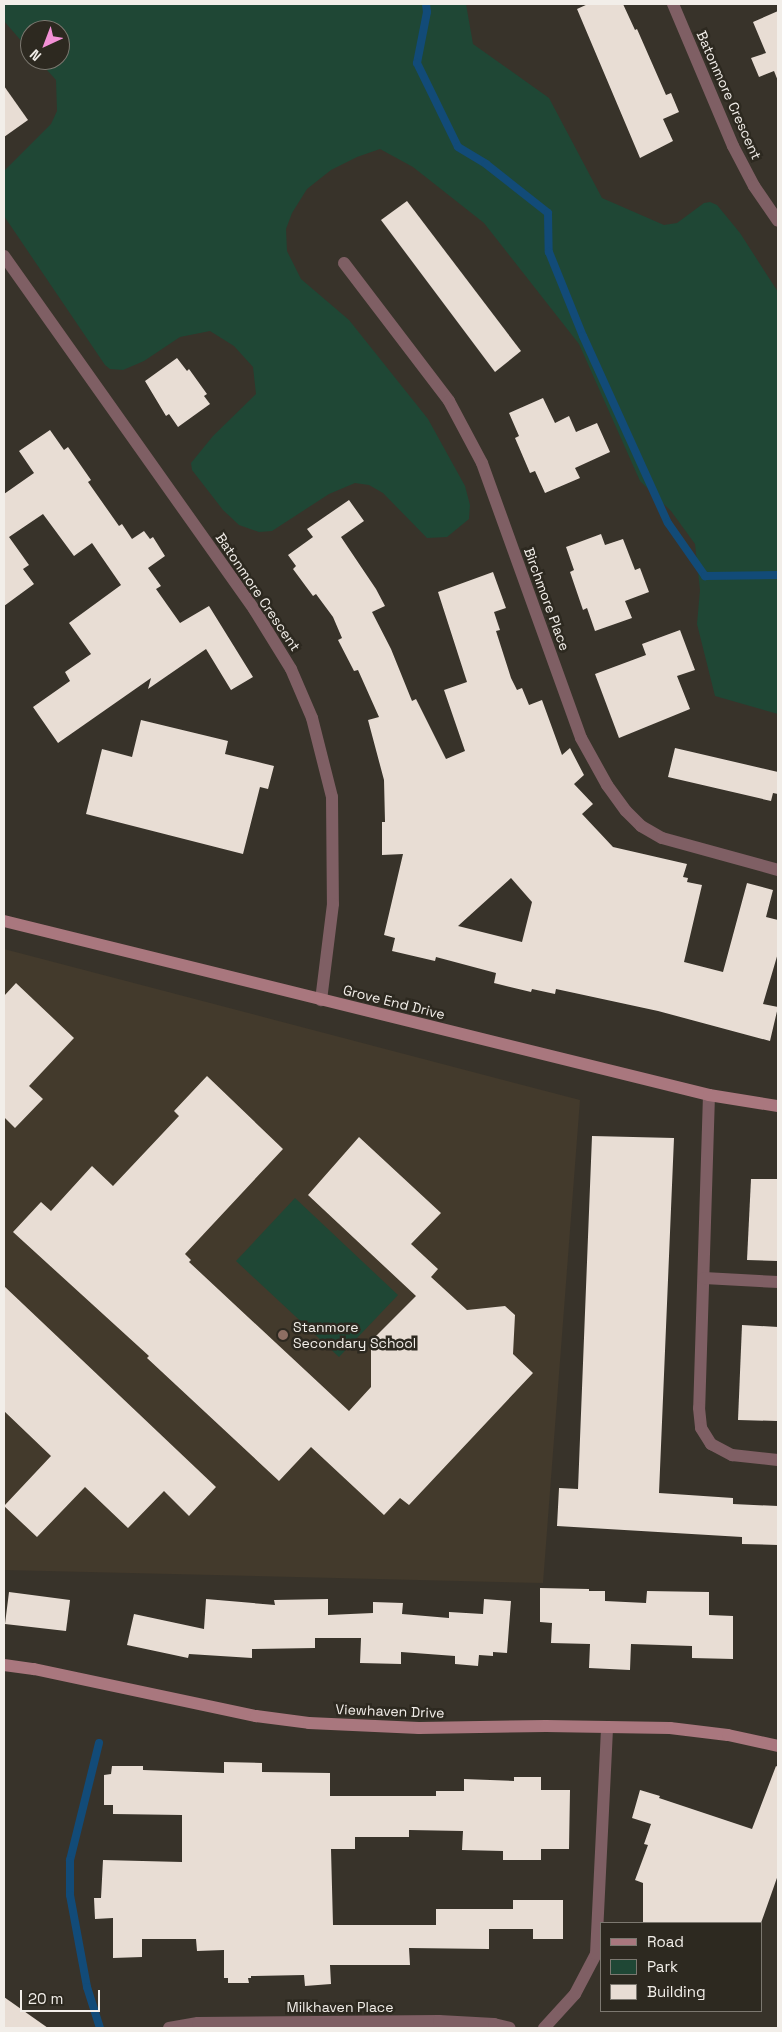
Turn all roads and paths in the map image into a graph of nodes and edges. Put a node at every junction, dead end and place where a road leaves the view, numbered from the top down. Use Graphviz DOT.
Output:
graph roads {
  1 [pos="673,4"];
  2 [pos="778,221"];
  3 [pos="4,256"];
  4 [pos="344,263"];
  5 [pos="778,870"];
  6 [pos="4,920"];
  7 [pos="322,1000"];
  8 [pos="709,1095"];
  9 [pos="778,1106"];
  10 [pos="704,1278"];
  11 [pos="778,1282"];
  12 [pos="778,1460"];
  13 [pos="4,1666"];
  14 [pos="607,1727"];
  15 [pos="778,1746"];
  16 [pos="169,2028"];
  17 [pos="510,2028"];
  18 [pos="544,2028"];
  1 -- 2 [label="street, Batonmore Crescent"];
  3 -- 7 [label="street, Batonmore Crescent"];
  4 -- 5 [label="street, Birchmore Place"];
  6 -- 7 [label="street, Grove End Drive"];
  7 -- 8 [label="street, Grove End Drive"];
  8 -- 9 [label="street, Grove End Drive"];
  8 -- 10 [label="street"];
  10 -- 11 [label="street"];
  10 -- 12 [label="street"];
  13 -- 14 [label="street, Viewhaven Drive"];
  14 -- 15 [label="street, Viewhaven Drive"];
  14 -- 18 [label="street"];
  16 -- 17 [label="street, Milkhaven Place"];
}
